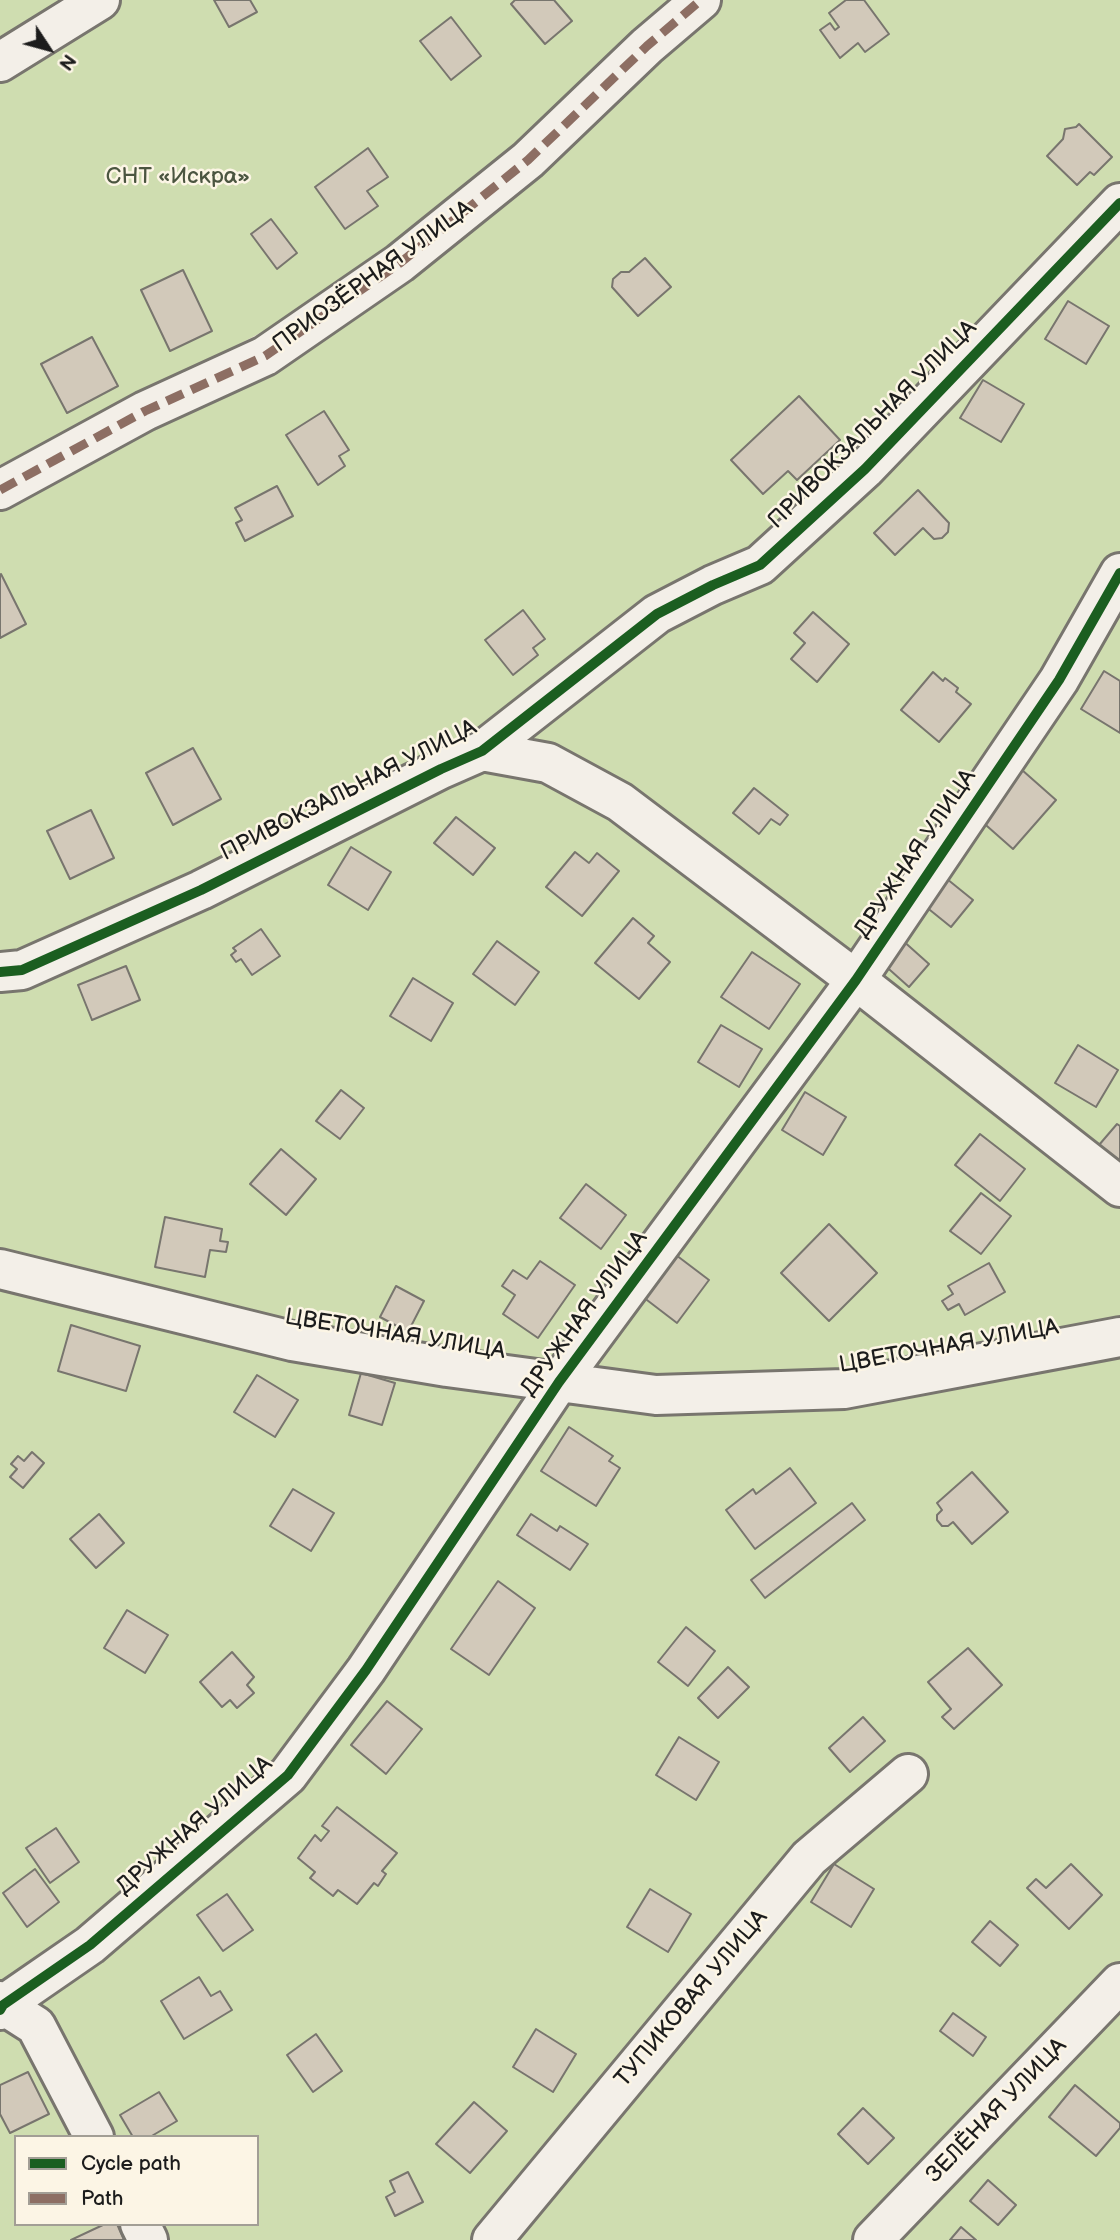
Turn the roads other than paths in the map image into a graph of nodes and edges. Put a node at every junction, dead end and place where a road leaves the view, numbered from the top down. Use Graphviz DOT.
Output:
graph roads {
  1 [pos="100,0"];
  2 [pos="701,0"];
  3 [pos="0,62"];
  4 [pos="1120,203"];
  5 [pos="0,491"];
  6 [pos="1120,573"];
  7 [pos="482,751"];
  8 [pos="0,972"];
  9 [pos="856,980"];
  10 [pos="1120,1187"];
  11 [pos="0,1269"];
  12 [pos="1120,1337"];
  13 [pos="559,1382"];
  14 [pos="908,1774"];
  15 [pos="1120,1983"];
  16 [pos="1,2005"];
  17 [pos="93,2135"];
  18 [pos="492,2240"];
  19 [pos="873,2240"];
  1 -- 3 [label="street"];
  2 -- 5 [label="street, ПРИОЗЁРНАЯ УЛИЦА"];
  4 -- 7 [label="street, ПРИВОКЗАЛЬНАЯ УЛИЦА"];
  6 -- 9 [label="street, ДРУЖНАЯ УЛИЦА"];
  7 -- 8 [label="street, ПРИВОКЗАЛЬНАЯ УЛИЦА"];
  7 -- 9 [label="street"];
  9 -- 10 [label="street"];
  9 -- 13 [label="street, ДРУЖНАЯ УЛИЦА"];
  11 -- 13 [label="street, ЦВЕТОЧНАЯ УЛИЦА"];
  12 -- 13 [label="street, ЦВЕТОЧНАЯ УЛИЦА"];
  13 -- 16 [label="street, ДРУЖНАЯ УЛИЦА"];
  14 -- 18 [label="street, ТУПИКОВАЯ УЛИЦА"];
  15 -- 19 [label="street, ЗЕЛЁНАЯ УЛИЦА"];
  16 -- 17 [label="street"];
}
